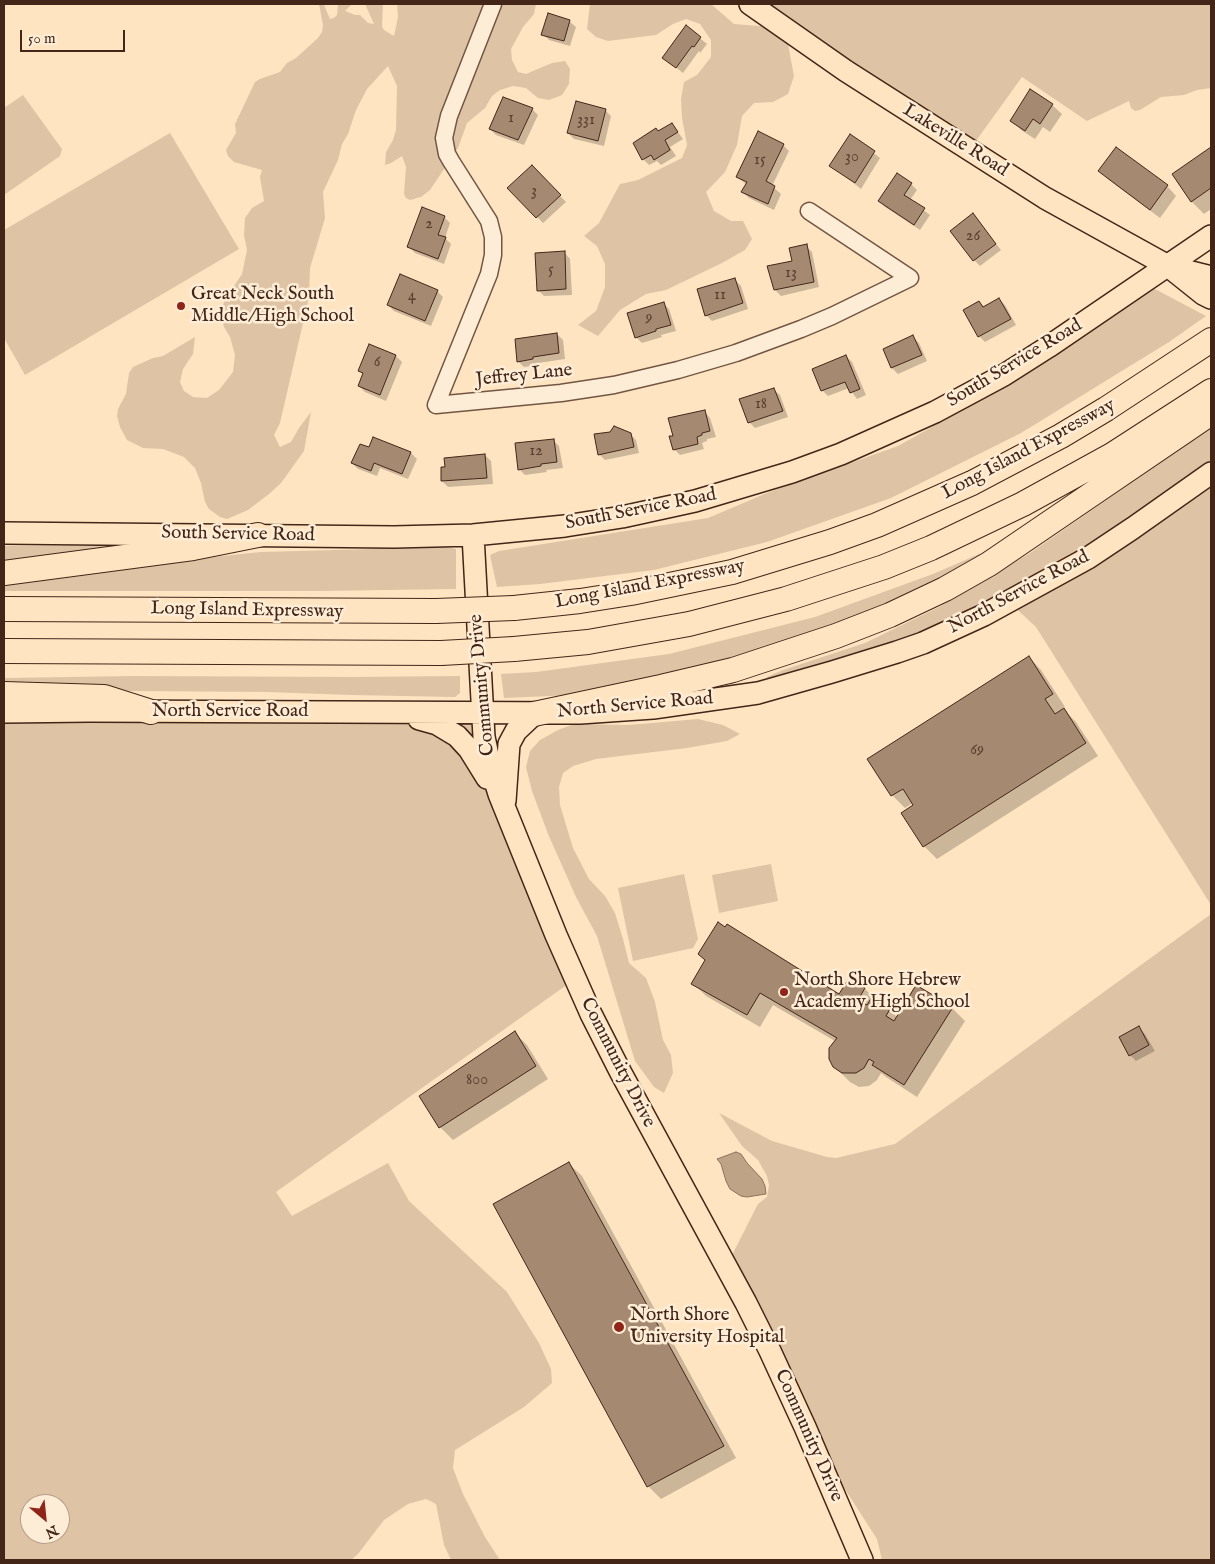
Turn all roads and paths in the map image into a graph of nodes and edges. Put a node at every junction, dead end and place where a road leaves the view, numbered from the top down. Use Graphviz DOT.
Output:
graph roads {
  1 [pos="493,4"];
  2 [pos="750,4"];
  3 [pos="810,211"];
  4 [pos="1211,236"];
  5 [pos="1168,266"];
  6 [pos="1211,277"];
  7 [pos="1211,298"];
  8 [pos="1211,340"];
  9 [pos="1211,391"];
  10 [pos="1211,413"];
  11 [pos="1211,473"];
  12 [pos="4,533"];
  13 [pos="258,535"];
  14 [pos="473,535"];
  15 [pos="4,573"];
  16 [pos="4,609"];
  17 [pos="4,651"];
  18 [pos="4,694"];
  19 [pos="4,712"];
  20 [pos="151,712"];
  21 [pos="398,713"];
  22 [pos="482,713"];
  23 [pos="534,714"];
  24 [pos="505,808"];
  25 [pos="862,1560"];
  1 -- 3 [label="street, Jeffrey Lane"];
  2 -- 5 [label="main road, Lakeville Road"];
  4 -- 5 [label="main road, South Service Road"];
  5 -- 6 [label="main road, Lakeville Road"];
  5 -- 7 [label="main road, Lakeville Road"];
  5 -- 14 [label="main road, South Service Road"];
  8 -- 16 [label="highway, Long Island Expressway, bridge"];
  9 -- 17 [label="highway, bridge"];
  10 -- 23 [label="highway"];
  11 -- 23 [label="main road, North Service Road"];
  12 -- 13 [label="main road, South Service Road"];
  13 -- 14 [label="main road, South Service Road"];
  13 -- 15 [label="highway"];
  14 -- 22 [label="main road, Community Drive"];
  18 -- 20 [label="highway"];
  19 -- 20 [label="main road, North Service Road"];
  20 -- 21 [label="main road, North Service Road"];
  21 -- 22 [label="main road, North Service Road"];
  21 -- 24 [label="main road"];
  22 -- 23 [label="main road, North Service Road"];
  22 -- 24 [label="main road, Community Drive"];
  23 -- 24 [label="main road"];
  24 -- 25 [label="main road, Community Drive"];
}
